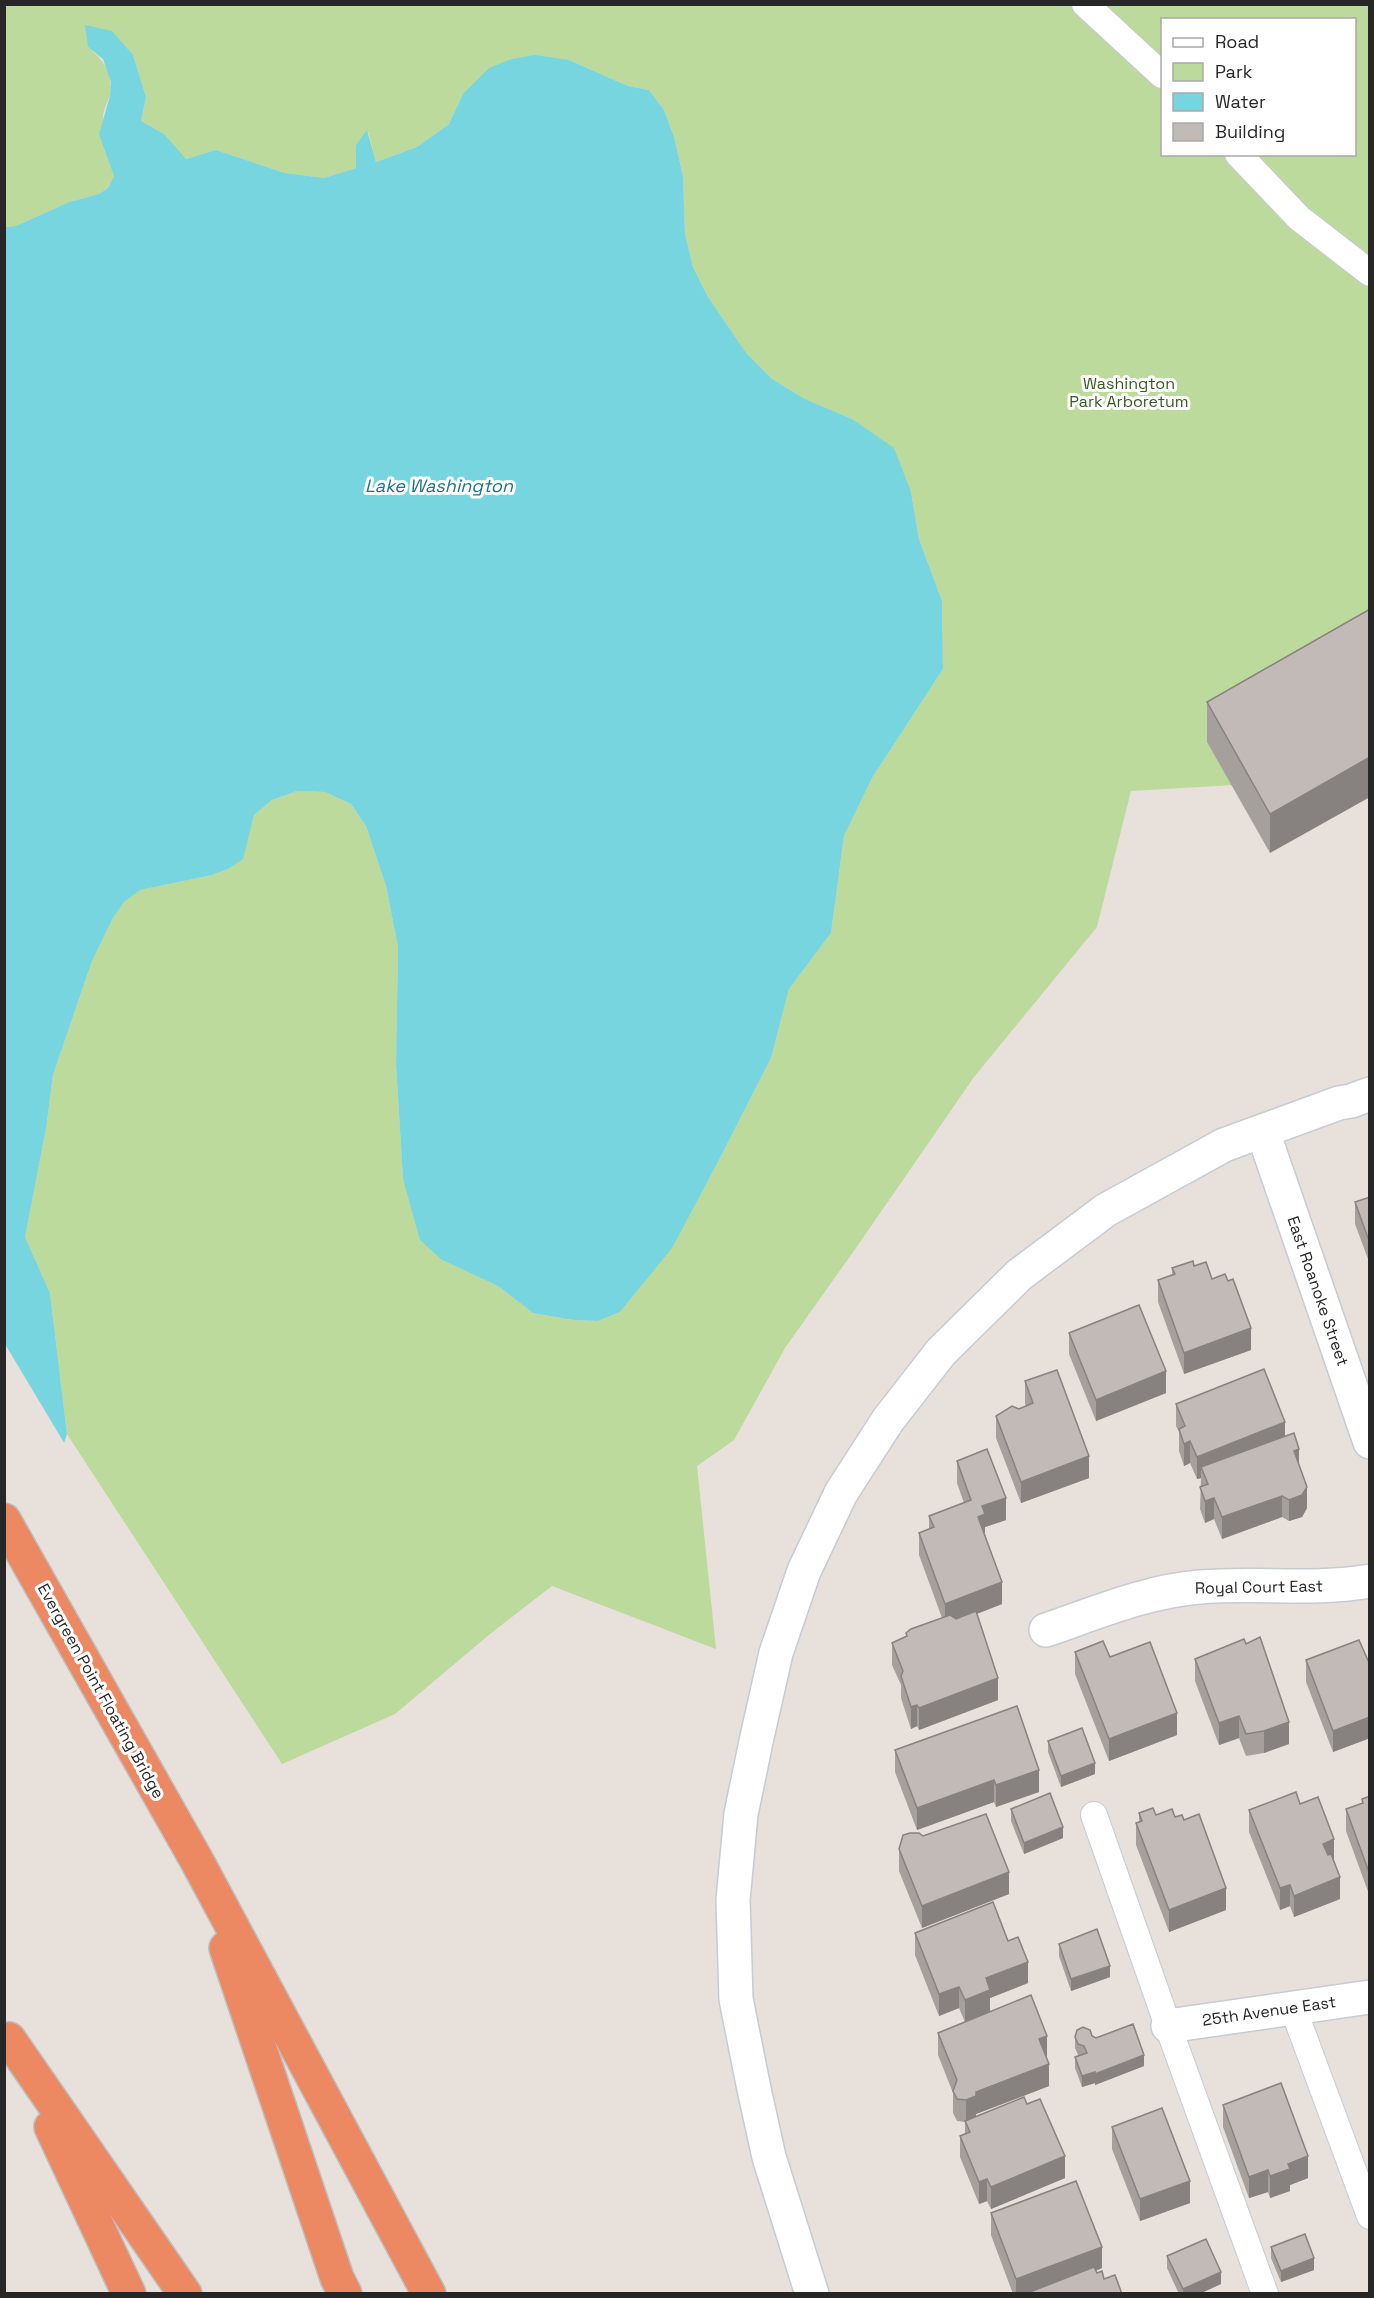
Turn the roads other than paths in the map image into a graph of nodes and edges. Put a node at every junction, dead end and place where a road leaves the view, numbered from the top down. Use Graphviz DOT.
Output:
graph roads {
  1 [pos="1084,4"];
  2 [pos="1161,74"];
  3 [pos="1240,156"];
  4 [pos="1370,273"];
  5 [pos="1360,1098"];
  6 [pos="1266,1141"];
  7 [pos="1203,1158"];
  8 [pos="1370,1442"];
  9 [pos="4,1520"];
  10 [pos="1370,1581"];
  11 [pos="1046,1630"];
  12 [pos="1094,1815"];
  13 [pos="197,1861"];
  14 [pos="1370,1997"];
  15 [pos="1293,2008"];
  16 [pos="1168,2026"];
  17 [pos="7,2034"];
  18 [pos="1370,2216"];
  19 [pos="129,2294"];
  20 [pos="185,2294"];
  21 [pos="345,2294"];
  22 [pos="429,2294"];
  23 [pos="812,2294"];
  24 [pos="1265,2294"];
  1 -- 2 [label="lane"];
  3 -- 4 [label="lane"];
  5 -- 6 [label="main road"];
  5 -- 7 [label="main road"];
  6 -- 7 [label="main road"];
  6 -- 8 [label="main road, East Roanoke Street"];
  7 -- 23 [label="main road"];
  9 -- 13 [label="highway, Evergreen Point Floating Bridge"];
  10 -- 11 [label="main road, Royal Court East"];
  12 -- 16 [label="lane"];
  13 -- 21 [label="highway"];
  13 -- 22 [label="highway"];
  14 -- 15 [label="main road, 25th Avenue East"];
  15 -- 16 [label="main road, 25th Avenue East"];
  15 -- 18 [label="lane"];
  16 -- 24 [label="lane"];
  17 -- 19 [label="highway"];
  17 -- 20 [label="highway"];
}
